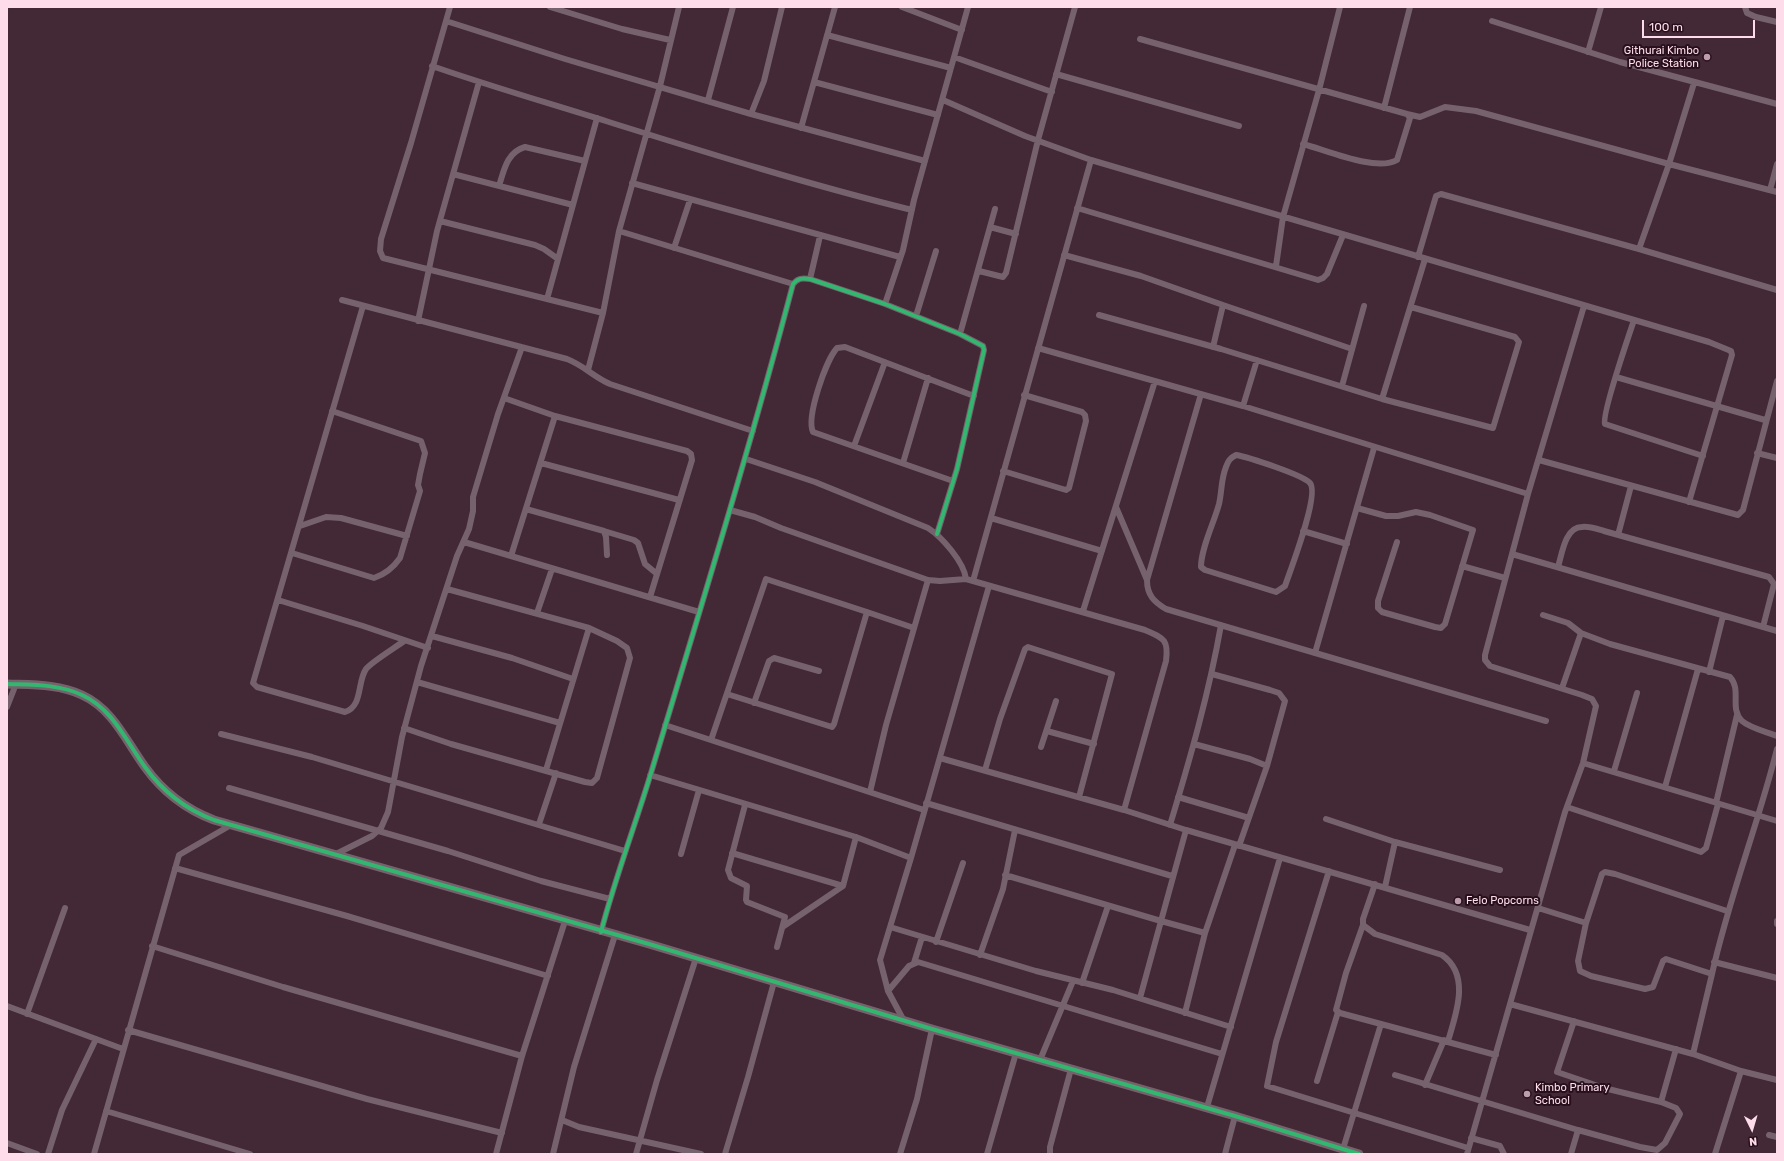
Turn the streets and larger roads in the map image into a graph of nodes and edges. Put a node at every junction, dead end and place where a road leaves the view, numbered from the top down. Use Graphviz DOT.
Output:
graph roads {
  1 [pos="450,7"];
  2 [pos="550,7"];
  3 [pos="679,7"];
  4 [pos="733,7"];
  5 [pos="782,7"];
  6 [pos="835,7"];
  7 [pos="902,7"];
  8 [pos="968,7"];
  9 [pos="1075,7"];
  10 [pos="1340,7"];
  11 [pos="1410,7"];
  12 [pos="1602,7"];
  13 [pos="1745,7"];
  14 [pos="446,21"];
  15 [pos="1492,21"];
  16 [pos="1777,22"];
  17 [pos="962,30"];
  18 [pos="827,35"];
  19 [pos="1140,39"];
  20 [pos="670,40"];
  21 [pos="1588,52"];
  22 [pos="954,57"];
  23 [pos="432,66"];
  24 [pos="951,68"];
  25 [pos="1056,74"];
  26 [pos="479,82"];
  27 [pos="814,82"];
  28 [pos="1694,83"];
  29 [pos="660,86"];
  30 [pos="1319,90"];
  31 [pos="1052,92"];
  32 [pos="708,100"];
  33 [pos="943,100"];
  34 [pos="1777,104"];
  35 [pos="1384,108"];
  36 [pos="751,114"];
  37 [pos="1407,114"];
  38 [pos="938,115"];
  39 [pos="597,118"];
  40 [pos="1239,126"];
  41 [pos="801,128"];
  42 [pos="646,134"];
  43 [pos="1038,140"];
  44 [pos="1303,144"];
  45 [pos="1091,160"];
  46 [pos="585,161"];
  47 [pos="925,161"];
  48 [pos="1669,164"];
  49 [pos="1777,164"];
  50 [pos="452,174"];
  51 [pos="632,183"];
  52 [pos="499,186"];
  53 [pos="1770,190"];
  54 [pos="1777,192"];
  55 [pos="690,200"];
  56 [pos="573,205"];
  57 [pos="1077,208"];
  58 [pos="995,209"];
  59 [pos="912,210"];
  60 [pos="1283,217"];
  61 [pos="440,221"];
  62 [pos="990,227"];
  63 [pos="619,231"];
  64 [pos="1016,234"];
  65 [pos="1343,235"];
  66 [pos="820,236"];
  67 [pos="674,248"];
  68 [pos="1639,249"];
  69 [pos="936,251"];
  70 [pos="1064,255"];
  71 [pos="900,257"];
  72 [pos="1418,257"];
  73 [pos="558,259"];
  74 [pos="1425,259"];
  75 [pos="1276,266"];
  76 [pos="429,270"];
  77 [pos="979,271"];
  78 [pos="810,278"];
  79 [pos="793,284"];
  80 [pos="1777,290"];
  81 [pos="547,299"];
  82 [pos="342,300"];
  83 [pos="885,304"];
  84 [pos="1223,305"];
  85 [pos="363,306"];
  86 [pos="1364,306"];
  87 [pos="1584,306"];
  88 [pos="1411,307"];
  89 [pos="603,313"];
  90 [pos="1099,315"];
  91 [pos="916,316"];
  92 [pos="1634,320"];
  93 [pos="418,321"];
  94 [pos="960,334"];
  95 [pos="522,347"];
  96 [pos="1213,347"];
  97 [pos="1038,348"];
  98 [pos="1352,349"];
  99 [pos="1257,360"];
  100 [pos="885,362"];
  101 [pos="588,370"];
  102 [pos="1616,377"];
  103 [pos="928,378"];
  104 [pos="1155,381"];
  105 [pos="1777,381"];
  106 [pos="1342,386"];
  107 [pos="1201,394"];
  108 [pos="1024,395"];
  109 [pos="974,396"];
  110 [pos="504,398"];
  111 [pos="1382,399"];
  112 [pos="1243,406"];
  113 [pos="1718,406"];
  114 [pos="332,411"];
  115 [pos="555,416"];
  116 [pos="1765,420"];
  117 [pos="753,431"];
  118 [pos="854,446"];
  119 [pos="1374,448"];
  120 [pos="1757,453"];
  121 [pos="1703,456"];
  122 [pos="746,458"];
  123 [pos="1777,458"];
  124 [pos="1539,460"];
  125 [pos="541,463"];
  126 [pos="903,463"];
  127 [pos="1004,471"];
  128 [pos="953,481"];
  129 [pos="1631,486"];
  130 [pos="1528,494"];
  131 [pos="679,500"];
  132 [pos="1689,502"];
  133 [pos="1116,507"];
  134 [pos="1357,508"];
  135 [pos="526,509"];
  136 [pos="730,510"];
  137 [pos="990,518"];
  138 [pos="300,526"];
  139 [pos="604,531"];
  140 [pos="1303,531"];
  141 [pos="937,534"];
  142 [pos="1618,535"];
  143 [pos="407,536"];
  144 [pos="464,542"];
  145 [pos="1397,542"];
  146 [pos="1347,544"];
  147 [pos="1102,551"];
  148 [pos="292,553"];
  149 [pos="1512,554"];
  150 [pos="607,555"];
  151 [pos="511,556"];
  152 [pos="1462,566"];
  153 [pos="1558,567"];
  154 [pos="552,569"];
  155 [pos="657,574"];
  156 [pos="1505,578"];
  157 [pos="966,579"];
  158 [pos="928,580"];
  159 [pos="1147,580"];
  160 [pos="973,581"];
  161 [pos="989,586"];
  162 [pos="447,589"];
  163 [pos="650,597"];
  164 [pos="278,600"];
  165 [pos="1083,611"];
  166 [pos="699,612"];
  167 [pos="867,612"];
  168 [pos="537,613"];
  169 [pos="1544,615"];
  170 [pos="1723,616"];
  171 [pos="1221,625"];
  172 [pos="1763,627"];
  173 [pos="589,628"];
  174 [pos="914,628"];
  175 [pos="1777,631"];
  176 [pos="1581,632"];
  177 [pos="432,636"];
  178 [pos="404,641"];
  179 [pos="428,648"];
  180 [pos="1315,653"];
  181 [pos="1698,669"];
  182 [pos="819,671"];
  183 [pos="1709,672"];
  184 [pos="1212,674"];
  185 [pos="573,679"];
  186 [pos="417,682"];
  187 [pos="11,684"];
  188 [pos="1562,688"];
  189 [pos="1637,693"];
  190 [pos="727,694"];
  191 [pos="1056,701"];
  192 [pos="754,703"];
  193 [pos="7,707"];
  194 [pos="1737,715"];
  195 [pos="1546,721"];
  196 [pos="560,723"];
  197 [pos="665,725"];
  198 [pos="404,728"];
  199 [pos="1047,731"];
  200 [pos="221,734"];
  201 [pos="1777,736"];
  202 [pos="710,740"];
  203 [pos="1094,744"];
  204 [pos="1194,744"];
  205 [pos="1041,747"];
  206 [pos="1777,748"];
  207 [pos="940,758"];
  208 [pos="1583,763"];
  209 [pos="1267,766"];
  210 [pos="546,770"];
  211 [pos="985,770"];
  212 [pos="1614,771"];
  213 [pos="556,774"];
  214 [pos="650,775"];
  215 [pos="393,783"];
  216 [pos="1664,787"];
  217 [pos="229,788"];
  218 [pos="699,790"];
  219 [pos="870,792"];
  220 [pos="1079,797"];
  221 [pos="1178,797"];
  222 [pos="926,803"];
  223 [pos="1717,804"];
  224 [pos="745,805"];
  225 [pos="1567,807"];
  226 [pos="924,810"];
  227 [pos="1124,810"];
  228 [pos="1759,816"];
  229 [pos="1249,818"];
  230 [pos="1326,819"];
  231 [pos="1777,821"];
  232 [pos="539,824"];
  233 [pos="232,825"];
  234 [pos="1170,825"];
  235 [pos="1015,830"];
  236 [pos="1186,830"];
  237 [pos="377,831"];
  238 [pos="856,837"];
  239 [pos="1395,842"];
  240 [pos="1237,845"];
  241 [pos="626,851"];
  242 [pos="732,853"];
  243 [pos="336,854"];
  244 [pos="681,854"];
  245 [pos="911,858"];
  246 [pos="1280,858"];
  247 [pos="964,863"];
  248 [pos="175,868"];
  249 [pos="1500,870"];
  250 [pos="1329,871"];
  251 [pos="1005,875"];
  252 [pos="1172,876"];
  253 [pos="1375,884"];
  254 [pos="843,886"];
  255 [pos="1385,887"];
  256 [pos="610,899"];
  257 [pos="1108,906"];
  258 [pos="65,908"];
  259 [pos="1538,908"];
  260 [pos="1727,911"];
  261 [pos="565,921"];
  262 [pos="1160,921"];
  263 [pos="1777,921"];
  264 [pos="1586,923"];
  265 [pos="1777,924"];
  266 [pos="1363,925"];
  267 [pos="784,926"];
  268 [pos="890,927"];
  269 [pos="1530,930"];
  270 [pos="602,932"];
  271 [pos="1205,933"];
  272 [pos="615,935"];
  273 [pos="922,937"];
  274 [pos="936,942"];
  275 [pos="152,946"];
  276 [pos="777,947"];
  277 [pos="980,955"];
  278 [pos="696,958"];
  279 [pos="1714,962"];
  280 [pos="914,963"];
  281 [pos="1712,974"];
  282 [pos="548,976"];
  283 [pos="1777,978"];
  284 [pos="1073,981"];
  285 [pos="774,982"];
  286 [pos="1082,983"];
  287 [pos="888,991"];
  288 [pos="1140,998"];
  289 [pos="1510,1004"];
  290 [pos="7,1006"];
  291 [pos="1062,1006"];
  292 [pos="1338,1012"];
  293 [pos="1185,1013"];
  294 [pos="27,1014"];
  295 [pos="904,1021"];
  296 [pos="1574,1021"];
  297 [pos="1381,1024"];
  298 [pos="1231,1027"];
  299 [pos="932,1029"];
  300 [pos="128,1030"];
  301 [pos="96,1039"];
  302 [pos="1446,1041"];
  303 [pos="123,1049"];
  304 [pos="1676,1049"];
  305 [pos="1016,1053"];
  306 [pos="1222,1054"];
  307 [pos="1693,1054"];
  308 [pos="1496,1055"];
  309 [pos="522,1056"];
  310 [pos="1040,1060"];
  311 [pos="1071,1069"];
  312 [pos="1741,1071"];
  313 [pos="1395,1075"];
  314 [pos="1777,1080"];
  315 [pos="1317,1081"];
  316 [pos="1425,1085"];
  317 [pos="1481,1102"];
  318 [pos="1661,1102"];
  319 [pos="1207,1108"];
  320 [pos="106,1111"];
  321 [pos="1354,1114"];
  322 [pos="1235,1116"];
  323 [pos="562,1120"];
  324 [pos="1578,1130"];
  325 [pos="502,1133"];
  326 [pos="1769,1135"];
  327 [pos="1777,1137"];
  328 [pos="1471,1138"];
  329 [pos="640,1140"];
  330 [pos="7,1143"];
  331 [pos="1343,1149"];
  332 [pos="1467,1151"];
  333 [pos="37,1154"];
  334 [pos="48,1154"];
  335 [pos="94,1154"];
  336 [pos="250,1154"];
  337 [pos="496,1154"];
  338 [pos="553,1154"];
  339 [pos="636,1154"];
  340 [pos="701,1154"];
  341 [pos="725,1154"];
  342 [pos="900,1154"];
  343 [pos="987,1154"];
  344 [pos="1050,1154"];
  345 [pos="1226,1154"];
  346 [pos="1359,1154"];
  347 [pos="1504,1154"];
  348 [pos="1571,1154"];
  349 [pos="1715,1154"];
  1 -- 14 [label="street"];
  2 -- 20 [label="street"];
  3 -- 20 [label="street"];
  4 -- 32 [label="street"];
  5 -- 36 [label="street"];
  6 -- 18 [label="street"];
  7 -- 17 [label="street"];
  8 -- 17 [label="street"];
  9 -- 25 [label="street"];
  10 -- 30 [label="street"];
  11 -- 35 [label="street"];
  12 -- 21 [label="street"];
  13 -- 16 [label="street"];
  14 -- 23 [label="street"];
  14 -- 29 [label="street"];
  15 -- 21 [label="street"];
  17 -- 22 [label="street"];
  18 -- 24 [label="street"];
  18 -- 27 [label="street"];
  19 -- 30 [label="street"];
  20 -- 29 [label="street"];
  21 -- 28 [label="street"];
  22 -- 24 [label="street"];
  22 -- 31 [label="street"];
  23 -- 26 [label="street"];
  23 -- 76 [label="street"];
  24 -- 33 [label="street"];
  25 -- 31 [label="street"];
  25 -- 40 [label="street"];
  26 -- 39 [label="street"];
  26 -- 50 [label="street"];
  27 -- 38 [label="street"];
  27 -- 41 [label="street"];
  28 -- 34 [label="street"];
  28 -- 48 [label="street"];
  29 -- 32 [label="street"];
  29 -- 42 [label="street"];
  30 -- 35 [label="street"];
  30 -- 44 [label="street"];
  31 -- 43 [label="street"];
  32 -- 36 [label="street"];
  33 -- 38 [label="street"];
  33 -- 43 [label="street"];
  35 -- 37 [label="street"];
  36 -- 41 [label="street"];
  37 -- 44 [label="street"];
  37 -- 48 [label="street"];
  38 -- 47 [label="street"];
  39 -- 42 [label="street"];
  39 -- 46 [label="street"];
  41 -- 47 [label="street"];
  42 -- 51 [label="street"];
  42 -- 59 [label="street"];
  43 -- 45 [label="street"];
  43 -- 64 [label="street"];
  44 -- 60 [label="street"];
  45 -- 57 [label="street"];
  45 -- 60 [label="street"];
  46 -- 52 [label="street"];
  46 -- 56 [label="street"];
  47 -- 59 [label="street"];
  48 -- 53 [label="street"];
  48 -- 68 [label="street"];
  49 -- 53 [label="street"];
  50 -- 52 [label="street"];
  50 -- 61 [label="street"];
  51 -- 55 [label="street"];
  51 -- 63 [label="street"];
  52 -- 56 [label="street"];
  53 -- 54 [label="street"];
  55 -- 66 [label="street"];
  55 -- 67 [label="street"];
  56 -- 73 [label="street"];
  57 -- 70 [label="street"];
  57 -- 75 [label="street"];
  58 -- 62 [label="street"];
  59 -- 71 [label="street"];
  60 -- 65 [label="street"];
  60 -- 75 [label="street"];
  61 -- 73 [label="street"];
  61 -- 76 [label="street"];
  62 -- 64 [label="street"];
  62 -- 77 [label="street"];
  63 -- 67 [label="street"];
  63 -- 89 [label="street"];
  64 -- 77 [label="street"];
  65 -- 72 [label="street"];
  65 -- 75 [label="street"];
  66 -- 71 [label="street"];
  66 -- 78 [label="street"];
  67 -- 79 [label="street"];
  68 -- 72 [label="street"];
  68 -- 80 [label="street"];
  69 -- 91 [label="street"];
  70 -- 84 [label="street"];
  70 -- 97 [label="street"];
  71 -- 83 [label="street"];
  72 -- 74 [label="street"];
  73 -- 81 [label="street"];
  74 -- 87 [label="street"];
  74 -- 88 [label="street"];
  76 -- 81 [label="street"];
  76 -- 93 [label="street"];
  77 -- 94 [label="street"];
  78 -- 79 [label="street"];
  78 -- 83 [label="street"];
  79 -- 117 [label="street"];
  81 -- 89 [label="street"];
  82 -- 85 [label="street"];
  83 -- 91 [label="street"];
  84 -- 96 [label="street"];
  84 -- 98 [label="street"];
  85 -- 93 [label="street"];
  85 -- 114 [label="street"];
  86 -- 98 [label="street"];
  87 -- 92 [label="street"];
  87 -- 124 [label="street"];
  88 -- 111 [label="street"];
  88 -- 111 [label="street"];
  89 -- 101 [label="street"];
  90 -- 96 [label="street"];
  91 -- 94 [label="street"];
  92 -- 102 [label="street"];
  92 -- 113 [label="street"];
  93 -- 95 [label="street"];
  94 -- 109 [label="street"];
  95 -- 101 [label="street"];
  95 -- 110 [label="street"];
  96 -- 99 [label="street"];
  97 -- 104 [label="street"];
  97 -- 108 [label="street"];
  98 -- 106 [label="street"];
  99 -- 106 [label="street"];
  99 -- 112 [label="street"];
  100 -- 103 [label="street"];
  100 -- 118 [label="street"];
  100 -- 118 [label="street"];
  101 -- 117 [label="street"];
  102 -- 113 [label="street"];
  102 -- 121 [label="street"];
  103 -- 109 [label="street"];
  103 -- 126 [label="street"];
  104 -- 107 [label="street"];
  104 -- 133 [label="street"];
  105 -- 116 [label="street"];
  106 -- 111 [label="street"];
  107 -- 112 [label="street"];
  107 -- 159 [label="street"];
  108 -- 127 [label="street"];
  108 -- 127 [label="street"];
  109 -- 128 [label="street"];
  110 -- 115 [label="street"];
  110 -- 144 [label="street"];
  112 -- 119 [label="street"];
  113 -- 116 [label="street"];
  113 -- 121 [label="street"];
  114 -- 138 [label="street"];
  114 -- 143 [label="street"];
  115 -- 125 [label="street"];
  115 -- 131 [label="street"];
  116 -- 120 [label="street"];
  117 -- 122 [label="street"];
  118 -- 126 [label="street"];
  119 -- 130 [label="street"];
  119 -- 134 [label="street"];
  120 -- 123 [label="street"];
  120 -- 132 [label="street"];
  121 -- 132 [label="street"];
  122 -- 136 [label="street"];
  122 -- 141 [label="street"];
  124 -- 129 [label="street"];
  124 -- 130 [label="street"];
  125 -- 131 [label="street"];
  125 -- 135 [label="street"];
  126 -- 128 [label="street"];
  127 -- 137 [label="street"];
  128 -- 141 [label="street"];
  129 -- 132 [label="street"];
  129 -- 142 [label="street"];
  130 -- 149 [label="street"];
  131 -- 155 [label="street"];
  133 -- 147 [label="street"];
  133 -- 159 [label="street"];
  134 -- 146 [label="street"];
  134 -- 152 [label="street"];
  135 -- 139 [label="street"];
  135 -- 151 [label="street"];
  136 -- 158 [label="street"];
  136 -- 166 [label="street"];
  137 -- 147 [label="street"];
  137 -- 160 [label="street"];
  138 -- 143 [label="street"];
  138 -- 148 [label="street"];
  139 -- 150 [label="street"];
  139 -- 155 [label="street"];
  140 -- 140 [label="street"];
  140 -- 146 [label="street"];
  141 -- 157 [label="street"];
  142 -- 153 [label="street"];
  142 -- 172 [label="street"];
  143 -- 148 [label="street"];
  144 -- 151 [label="street"];
  144 -- 162 [label="street"];
  145 -- 152 [label="street"];
  146 -- 180 [label="street"];
  147 -- 165 [label="street"];
  148 -- 164 [label="street"];
  149 -- 153 [label="street"];
  149 -- 156 [label="street"];
  151 -- 154 [label="street"];
  152 -- 156 [label="street"];
  153 -- 170 [label="street"];
  154 -- 163 [label="street"];
  154 -- 168 [label="street"];
  155 -- 163 [label="street"];
  156 -- 188 [label="street"];
  157 -- 158 [label="street"];
  157 -- 160 [label="street"];
  158 -- 174 [label="street"];
  159 -- 171 [label="street"];
  160 -- 161 [label="street"];
  161 -- 165 [label="street"];
  161 -- 207 [label="street"];
  162 -- 168 [label="street"];
  162 -- 177 [label="street"];
  163 -- 166 [label="street"];
  164 -- 178 [label="street"];
  164 -- 178 [label="street"];
  165 -- 227 [label="street"];
  166 -- 197 [label="street"];
  167 -- 174 [label="street"];
  167 -- 190 [label="street"];
  167 -- 192 [label="street"];
  168 -- 173 [label="street"];
  169 -- 176 [label="street"];
  170 -- 172 [label="street"];
  170 -- 183 [label="street"];
  171 -- 180 [label="street"];
  171 -- 184 [label="street"];
  172 -- 175 [label="street"];
  173 -- 185 [label="street"];
  173 -- 213 [label="street"];
  174 -- 219 [label="street"];
  176 -- 181 [label="street"];
  176 -- 188 [label="street"];
  177 -- 179 [label="street"];
  177 -- 185 [label="street"];
  178 -- 179 [label="street"];
  179 -- 186 [label="street"];
  180 -- 195 [label="street"];
  181 -- 183 [label="street"];
  181 -- 216 [label="street"];
  182 -- 192 [label="street"];
  183 -- 194 [label="street"];
  184 -- 204 [label="street"];
  184 -- 209 [label="street"];
  185 -- 196 [label="street"];
  186 -- 196 [label="street"];
  186 -- 198 [label="street"];
  187 -- 193 [label="street"];
  187 -- 233 [label="street"];
  188 -- 208 [label="street"];
  189 -- 212 [label="street"];
  190 -- 192 [label="street"];
  190 -- 202 [label="street"];
  191 -- 199 [label="street"];
  194 -- 201 [label="street"];
  194 -- 223 [label="street"];
  196 -- 210 [label="street"];
  197 -- 202 [label="street"];
  197 -- 214 [label="street"];
  198 -- 210 [label="street"];
  198 -- 215 [label="street"];
  199 -- 203 [label="street"];
  199 -- 205 [label="street"];
  200 -- 215 [label="street"];
  202 -- 219 [label="street"];
  203 -- 211 [label="street"];
  203 -- 220 [label="street"];
  204 -- 209 [label="street"];
  204 -- 221 [label="street"];
  206 -- 228 [label="street"];
  207 -- 211 [label="street"];
  207 -- 222 [label="street"];
  208 -- 212 [label="street"];
  208 -- 225 [label="street"];
  209 -- 229 [label="street"];
  210 -- 213 [label="street"];
  211 -- 220 [label="street"];
  212 -- 216 [label="street"];
  213 -- 232 [label="street"];
  214 -- 218 [label="street"];
  214 -- 241 [label="street"];
  215 -- 232 [label="street"];
  215 -- 237 [label="street"];
  216 -- 223 [label="street"];
  217 -- 237 [label="street"];
  218 -- 224 [label="street"];
  218 -- 244 [label="street"];
  219 -- 226 [label="street"];
  220 -- 227 [label="street"];
  221 -- 229 [label="street"];
  221 -- 234 [label="street"];
  222 -- 226 [label="street"];
  222 -- 235 [label="street"];
  223 -- 225 [label="street"];
  223 -- 228 [label="street"];
  224 -- 238 [label="street"];
  224 -- 242 [label="street"];
  225 -- 259 [label="street"];
  226 -- 245 [label="street"];
  227 -- 234 [label="street"];
  228 -- 231 [label="street"];
  228 -- 260 [label="street"];
  229 -- 240 [label="street"];
  230 -- 239 [label="street"];
  232 -- 241 [label="street"];
  233 -- 243 [label="street"];
  233 -- 248 [label="street"];
  234 -- 236 [label="street"];
  235 -- 251 [label="street"];
  235 -- 252 [label="street"];
  236 -- 240 [label="street"];
  236 -- 252 [label="street"];
  237 -- 243 [label="street"];
  237 -- 256 [label="street"];
  238 -- 245 [label="street"];
  238 -- 254 [label="street"];
  239 -- 249 [label="street"];
  239 -- 255 [label="street"];
  240 -- 246 [label="street"];
  240 -- 271 [label="street"];
  241 -- 256 [label="street"];
  242 -- 254 [label="street"];
  242 -- 267 [label="street"];
  243 -- 261 [label="street"];
  245 -- 268 [label="street"];
  246 -- 250 [label="street"];
  246 -- 298 [label="street"];
  247 -- 274 [label="street"];
  248 -- 275 [label="street"];
  248 -- 282 [label="street"];
  250 -- 253 [label="street"];
  250 -- 321 [label="street"];
  251 -- 257 [label="street"];
  251 -- 277 [label="street"];
  252 -- 262 [label="street"];
  253 -- 255 [label="street"];
  253 -- 266 [label="street"];
  254 -- 267 [label="street"];
  255 -- 269 [label="street"];
  256 -- 270 [label="street"];
  257 -- 262 [label="street"];
  257 -- 286 [label="street"];
  258 -- 294 [label="street"];
  259 -- 264 [label="street"];
  259 -- 269 [label="street"];
  260 -- 264 [label="street"];
  260 -- 279 [label="street"];
  261 -- 270 [label="street"];
  261 -- 282 [label="street"];
  262 -- 271 [label="street"];
  262 -- 288 [label="street"];
  263 -- 265 [label="street"];
  264 -- 281 [label="street"];
  266 -- 292 [label="street"];
  266 -- 302 [label="street"];
  267 -- 276 [label="street"];
  268 -- 273 [label="street"];
  268 -- 287 [label="street"];
  269 -- 289 [label="street"];
  270 -- 272 [label="street"];
  271 -- 293 [label="street"];
  272 -- 278 [label="street"];
  272 -- 323 [label="street"];
  273 -- 274 [label="street"];
  273 -- 280 [label="street"];
  274 -- 277 [label="street"];
  275 -- 300 [label="street"];
  275 -- 309 [label="street"];
  277 -- 284 [label="street"];
  278 -- 285 [label="street"];
  278 -- 329 [label="street"];
  279 -- 281 [label="street"];
  279 -- 283 [label="street"];
  280 -- 287 [label="street"];
  280 -- 291 [label="street"];
  281 -- 307 [label="street"];
  282 -- 309 [label="street"];
  284 -- 286 [label="street"];
  284 -- 291 [label="street"];
  285 -- 295 [label="street"];
  285 -- 341 [label="street"];
  286 -- 288 [label="street"];
  287 -- 295 [label="street"];
  288 -- 293 [label="street"];
  289 -- 296 [label="street"];
  289 -- 308 [label="street"];
  290 -- 294 [label="street"];
  291 -- 306 [label="street"];
  291 -- 310 [label="street"];
  292 -- 297 [label="street"];
  292 -- 315 [label="street"];
  293 -- 298 [label="street"];
  294 -- 301 [label="street"];
  295 -- 299 [label="street"];
  296 -- 304 [label="street"];
  296 -- 318 [label="street"];
  297 -- 302 [label="street"];
  297 -- 321 [label="street"];
  298 -- 306 [label="street"];
  299 -- 305 [label="street"];
  299 -- 342 [label="street"];
  300 -- 303 [label="street"];
  300 -- 325 [label="street"];
  301 -- 303 [label="street"];
  301 -- 334 [label="street"];
  302 -- 308 [label="street"];
  302 -- 316 [label="street"];
  303 -- 320 [label="street"];
  304 -- 307 [label="street"];
  304 -- 318 [label="street"];
  305 -- 310 [label="street"];
  305 -- 343 [label="street"];
  306 -- 319 [label="street"];
  307 -- 312 [label="street"];
  308 -- 317 [label="street"];
  309 -- 325 [label="street"];
  310 -- 311 [label="street"];
  311 -- 319 [label="street"];
  311 -- 344 [label="street"];
  312 -- 314 [label="street"];
  312 -- 349 [label="street"];
  313 -- 316 [label="street"];
  316 -- 317 [label="street"];
  317 -- 324 [label="street"];
  317 -- 328 [label="street"];
  318 -- 324 [label="street"];
  319 -- 322 [label="street"];
  320 -- 335 [label="street"];
  320 -- 336 [label="street"];
  321 -- 331 [label="street"];
  321 -- 332 [label="street"];
  322 -- 331 [label="street"];
  322 -- 345 [label="street"];
  323 -- 329 [label="street"];
  323 -- 338 [label="street"];
  324 -- 348 [label="street"];
  325 -- 337 [label="street"];
  326 -- 327 [label="street"];
  328 -- 332 [label="street"];
  328 -- 347 [label="street"];
  329 -- 339 [label="street"];
  329 -- 340 [label="street"];
  330 -- 333 [label="street"];
  331 -- 346 [label="street"];
}
